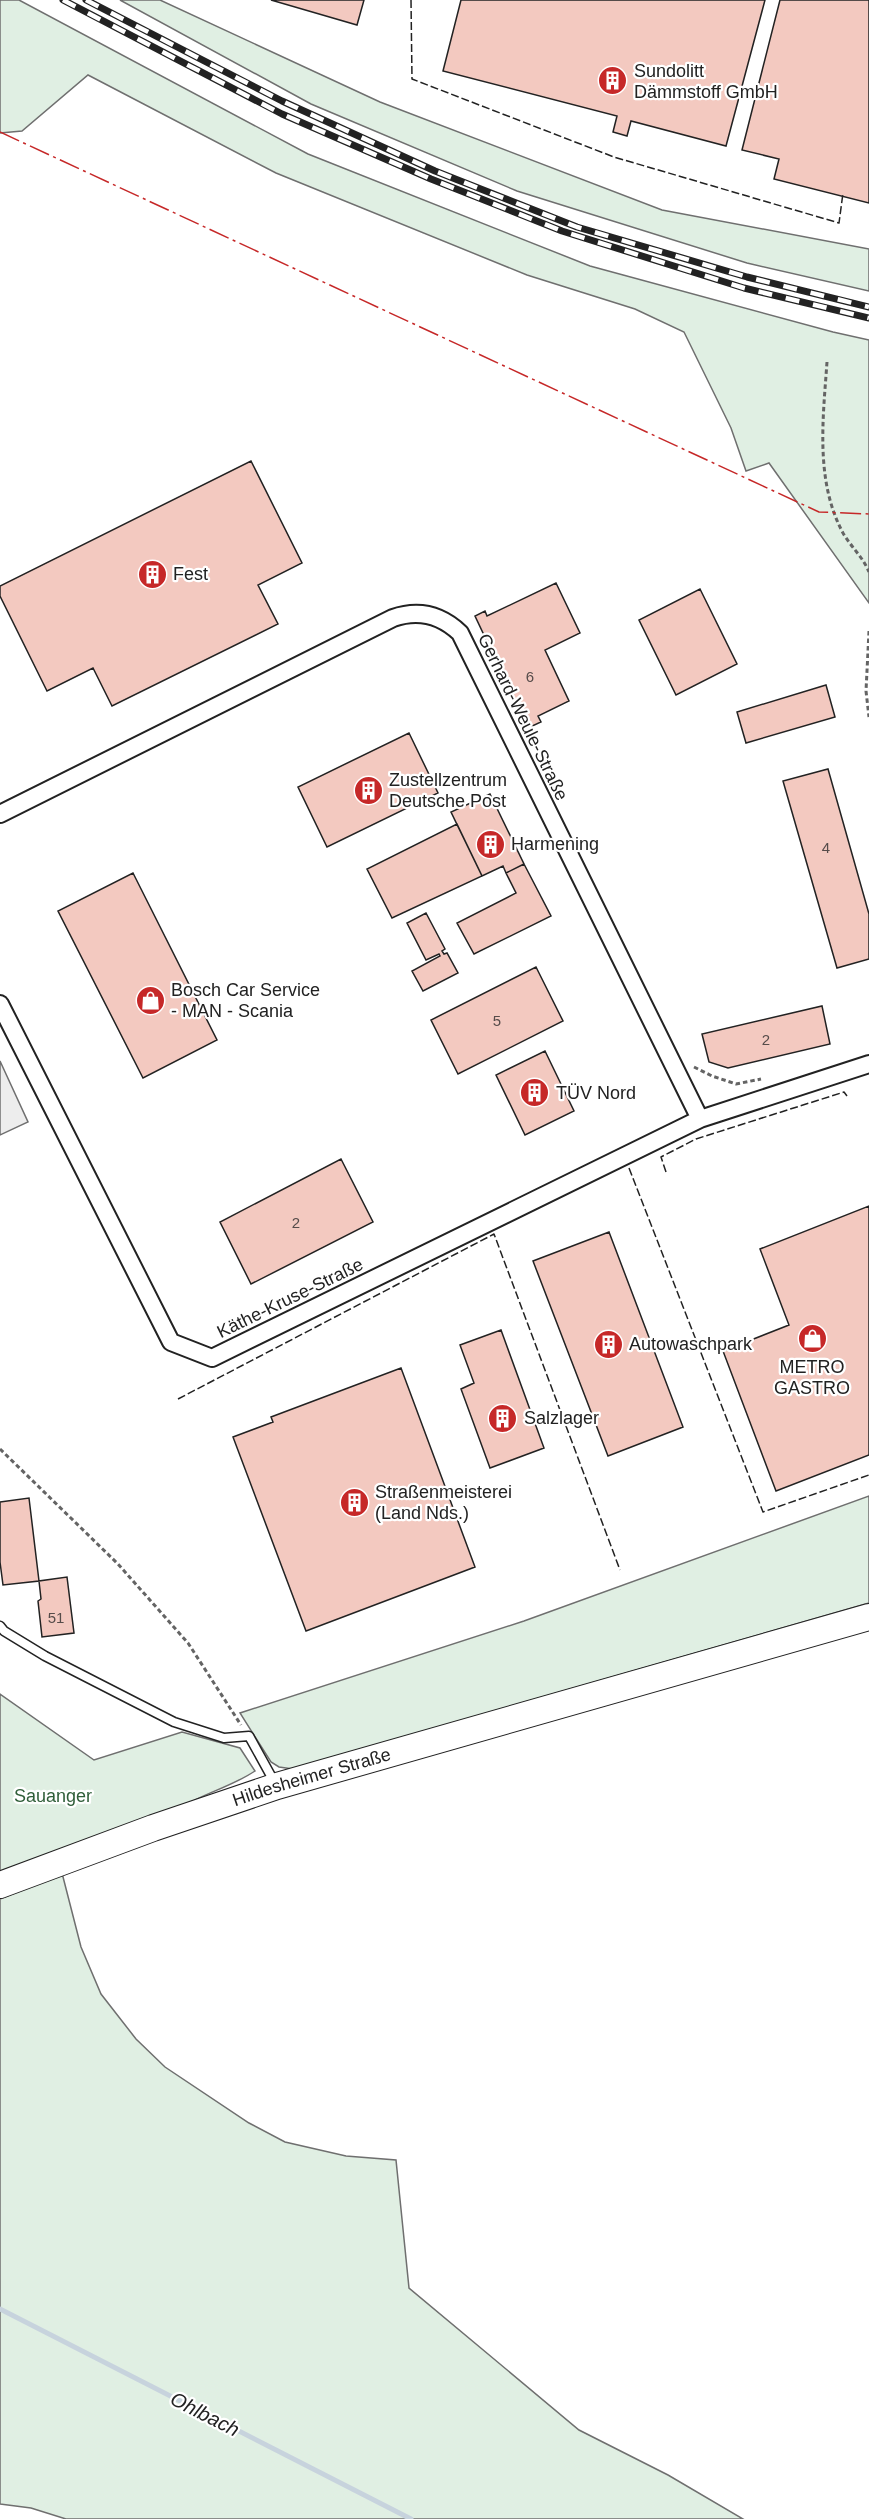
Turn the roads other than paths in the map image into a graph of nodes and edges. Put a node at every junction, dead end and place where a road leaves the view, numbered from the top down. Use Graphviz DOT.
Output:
graph roads {
  1 [pos="0,814"];
  2 [pos="0,1004"];
  3 [pos="869,1064"];
  4 [pos="700,1119"];
  5 [pos="869,1617"];
  6 [pos="0,1626"];
  7 [pos="277,1786"];
  8 [pos="0,1885"];
  1 -- 4 [label="street, Gerhard-Weule-Straße"];
  2 -- 4 [label="street, Käthe-Kruse-Straße"];
  3 -- 4 [label="street"];
  5 -- 7 [label="main road, Hildesheimer Straße"];
  6 -- 7 [label="lane"];
  7 -- 8 [label="main road, Hildesheimer Straße"];
}
